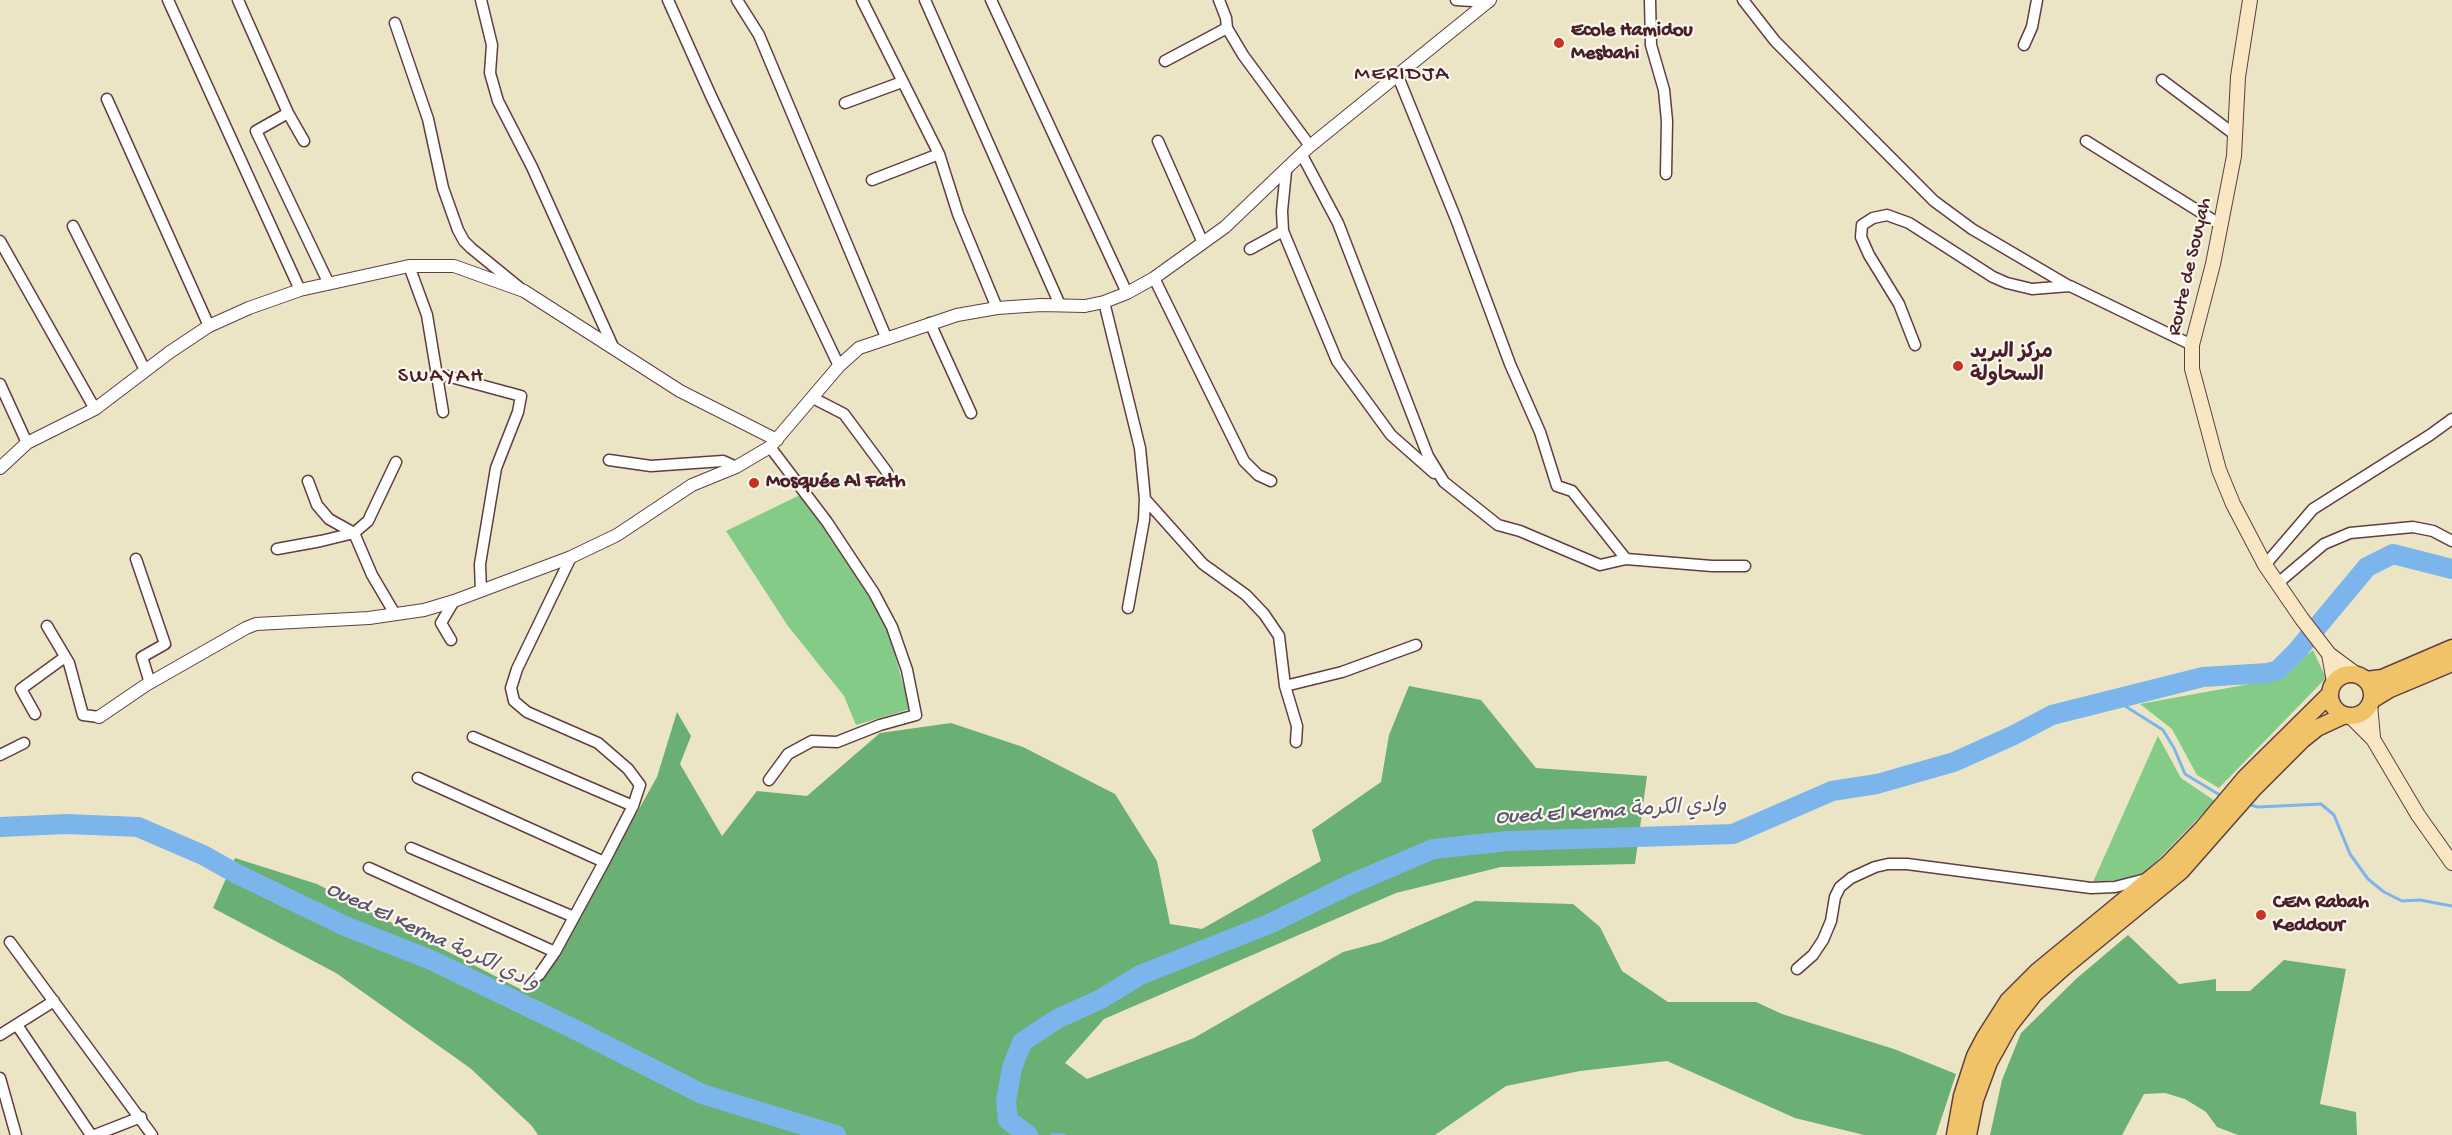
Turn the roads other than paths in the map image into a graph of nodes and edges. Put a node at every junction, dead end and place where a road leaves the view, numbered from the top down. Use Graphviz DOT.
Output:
graph roads {
  1 [pos="168,0"];
  2 [pos="238,0"];
  3 [pos="481,0"];
  4 [pos="668,0"];
  5 [pos="737,0"];
  6 [pos="862,0"];
  7 [pos="925,0"];
  8 [pos="991,0"];
  9 [pos="1219,0"];
  10 [pos="1455,0"];
  11 [pos="1650,0"];
  12 [pos="1743,0"];
  13 [pos="2037,0"];
  14 [pos="2250,0"];
  15 [pos="1490,1"];
  16 [pos="395,23"];
  17 [pos="1227,28"];
  18 [pos="2024,45"];
  19 [pos="1165,61"];
  20 [pos="1397,74"];
  21 [pos="2162,80"];
  22 [pos="902,82"];
  23 [pos="107,99"];
  24 [pos="845,103"];
  25 [pos="288,113"];
  26 [pos="2234,134"];
  27 [pos="304,141"];
  28 [pos="1158,141"];
  29 [pos="2086,141"];
  30 [pos="1306,151"];
  31 [pos="939,154"];
  32 [pos="1286,171"];
  33 [pos="1666,174"];
  34 [pos="872,180"];
  35 [pos="2221,225"];
  36 [pos="73,226"];
  37 [pos="1283,231"];
  38 [pos="0,241"];
  39 [pos="1203,243"];
  40 [pos="1250,249"];
  41 [pos="409,266"];
  42 [pos="1154,278"];
  43 [pos="329,284"];
  44 [pos="2070,286"];
  45 [pos="300,290"];
  46 [pos="524,291"];
  47 [pos="1127,292"];
  48 [pos="1104,302"];
  49 [pos="1060,305"];
  50 [pos="997,309"];
  51 [pos="930,323"];
  52 [pos="209,326"];
  53 [pos="886,337"];
  54 [pos="1915,345"];
  55 [pos="2192,345"];
  56 [pos="614,350"];
  57 [pos="838,366"];
  58 [pos="145,370"];
  59 [pos="436,373"];
  60 [pos="0,384"];
  61 [pos="813,399"];
  62 [pos="95,409"];
  63 [pos="443,412"];
  64 [pos="971,414"];
  65 [pos="2452,419"];
  66 [pos="27,443"];
  67 [pos="773,444"];
  68 [pos="609,460"];
  69 [pos="396,462"];
  70 [pos="736,467"];
  71 [pos="0,468"];
  72 [pos="887,472"];
  73 [pos="1270,481"];
  74 [pos="308,482"];
  75 [pos="1443,482"];
  76 [pos="1145,499"];
  77 [pos="354,533"];
  78 [pos="2452,541"];
  79 [pos="277,549"];
  80 [pos="571,557"];
  81 [pos="136,559"];
  82 [pos="1626,559"];
  83 [pos="2265,565"];
  84 [pos="1745,566"];
  85 [pos="2278,583"];
  86 [pos="481,591"];
  87 [pos="454,601"];
  88 [pos="1128,608"];
  89 [pos="395,614"];
  90 [pos="47,626"];
  91 [pos="451,640"];
  92 [pos="1416,645"];
  93 [pos="2452,648"];
  94 [pos="2329,654"];
  95 [pos="65,657"];
  96 [pos="2452,663"];
  97 [pos="2361,677"];
  98 [pos="150,683"];
  99 [pos="1285,686"];
  100 [pos="2332,688"];
  101 [pos="2371,702"];
  102 [pos="35,714"];
  103 [pos="2347,716"];
  104 [pos="99,717"];
  105 [pos="472,736"];
  106 [pos="2373,739"];
  107 [pos="1296,742"];
  108 [pos="24,743"];
  109 [pos="0,755"];
  110 [pos="418,778"];
  111 [pos="769,780"];
  112 [pos="2250,783"];
  113 [pos="633,806"];
  114 [pos="2223,814"];
  115 [pos="411,848"];
  116 [pos="604,862"];
  117 [pos="2452,863"];
  118 [pos="369,868"];
  119 [pos="2152,878"];
  120 [pos="574,917"];
  121 [pos="10,942"];
  122 [pos="555,952"];
  123 [pos="1797,969"];
  124 [pos="539,975"];
  125 [pos="54,1001"];
  126 [pos="17,1025"];
  127 [pos="0,1035"];
  128 [pos="0,1078"];
  129 [pos="141,1118"];
  130 [pos="16,1135"];
  131 [pos="93,1135"];
  132 [pos="152,1135"];
  133 [pos="1955,1135"];
  134 [pos="1968,1135"];
  1 -- 45 [label="street"];
  2 -- 25 [label="street"];
  3 -- 56 [label="street"];
  4 -- 57 [label="street"];
  5 -- 53 [label="street"];
  6 -- 22 [label="street"];
  7 -- 49 [label="street"];
  8 -- 47 [label="street"];
  9 -- 17 [label="street"];
  10 -- 15 [label="street"];
  11 -- 33 [label="street"];
  12 -- 44 [label="street"];
  13 -- 18 [label="street"];
  14 -- 26 [label="main road, Route de Souyah"];
  15 -- 20 [label="street"];
  16 -- 46 [label="street"];
  17 -- 19 [label="street"];
  17 -- 30 [label="street"];
  20 -- 30 [label="street"];
  20 -- 82 [label="street"];
  21 -- 26 [label="street"];
  22 -- 24 [label="street"];
  22 -- 31 [label="street"];
  23 -- 52 [label="street"];
  25 -- 27 [label="street"];
  25 -- 43 [label="street"];
  26 -- 35 [label="main road, Route de Souyah"];
  28 -- 39 [label="street"];
  29 -- 35 [label="street"];
  30 -- 32 [label="street"];
  30 -- 75 [label="street"];
  31 -- 34 [label="street"];
  31 -- 50 [label="street"];
  32 -- 37 [label="street"];
  32 -- 39 [label="street"];
  35 -- 55 [label="main road, Route de Souyah"];
  36 -- 58 [label="street"];
  37 -- 40 [label="street"];
  37 -- 75 [label="street"];
  38 -- 62 [label="street"];
  39 -- 42 [label="street"];
  41 -- 43 [label="street"];
  41 -- 46 [label="street"];
  41 -- 59 [label="street"];
  42 -- 47 [label="street"];
  42 -- 73 [label="street"];
  43 -- 45 [label="street"];
  44 -- 54 [label="street"];
  44 -- 55 [label="street"];
  45 -- 52 [label="street"];
  46 -- 56 [label="street"];
  47 -- 48 [label="street"];
  48 -- 49 [label="street"];
  48 -- 76 [label="street"];
  49 -- 50 [label="street"];
  50 -- 51 [label="street"];
  51 -- 53 [label="street"];
  51 -- 64 [label="street"];
  52 -- 58 [label="street"];
  53 -- 57 [label="street"];
  55 -- 83 [label="main road, Route de Souyah"];
  56 -- 67 [label="street"];
  57 -- 61 [label="street"];
  58 -- 62 [label="street"];
  59 -- 63 [label="street"];
  59 -- 86 [label="street"];
  60 -- 66 [label="street"];
  61 -- 67 [label="street"];
  61 -- 72 [label="street"];
  62 -- 66 [label="street"];
  65 -- 83 [label="street"];
  66 -- 71 [label="street"];
  67 -- 70 [label="street"];
  67 -- 111 [label="street"];
  68 -- 70 [label="street"];
  69 -- 77 [label="street"];
  70 -- 80 [label="street"];
  74 -- 77 [label="street"];
  75 -- 82 [label="street"];
  76 -- 88 [label="street"];
  76 -- 99 [label="street"];
  77 -- 79 [label="street"];
  77 -- 89 [label="street"];
  78 -- 85 [label="street"];
  80 -- 86 [label="street"];
  80 -- 113 [label="street"];
  81 -- 98 [label="street"];
  82 -- 84 [label="street"];
  83 -- 85 [label="main road, Route de Souyah"];
  85 -- 94 [label="main road, Route de Souyah"];
  86 -- 87 [label="street"];
  87 -- 89 [label="street"];
  87 -- 91 [label="street"];
  89 -- 98 [label="street"];
  90 -- 95 [label="street"];
  92 -- 99 [label="street"];
  93 -- 97 [label="highway"];
  94 -- 97 [label="main road, Route de Souyah"];
  94 -- 100 [label="main road, Route de Souyah"];
  95 -- 102 [label="street"];
  95 -- 104 [label="street"];
  96 -- 101 [label="highway"];
  97 -- 100 [label="highway"];
  97 -- 101 [label="highway"];
  98 -- 104 [label="street"];
  99 -- 107 [label="street"];
  100 -- 103 [label="highway"];
  100 -- 112 [label="highway"];
  101 -- 103 [label="highway"];
  101 -- 106 [label="main road"];
  103 -- 106 [label="main road"];
  103 -- 112 [label="highway"];
  105 -- 113 [label="street"];
  106 -- 117 [label="main road"];
  108 -- 109 [label="street"];
  110 -- 116 [label="street"];
  112 -- 114 [label="highway"];
  113 -- 116 [label="street"];
  114 -- 119 [label="highway"];
  114 -- 134 [label="highway"];
  115 -- 120 [label="street"];
  116 -- 120 [label="street"];
  118 -- 122 [label="street"];
  119 -- 123 [label="street"];
  119 -- 133 [label="highway"];
  120 -- 122 [label="street"];
  121 -- 125 [label="street"];
  122 -- 124 [label="street"];
  125 -- 126 [label="street"];
  125 -- 129 [label="street"];
  126 -- 127 [label="street"];
  126 -- 131 [label="street"];
  128 -- 130 [label="street"];
  129 -- 131 [label="street"];
  129 -- 132 [label="street"];
}
